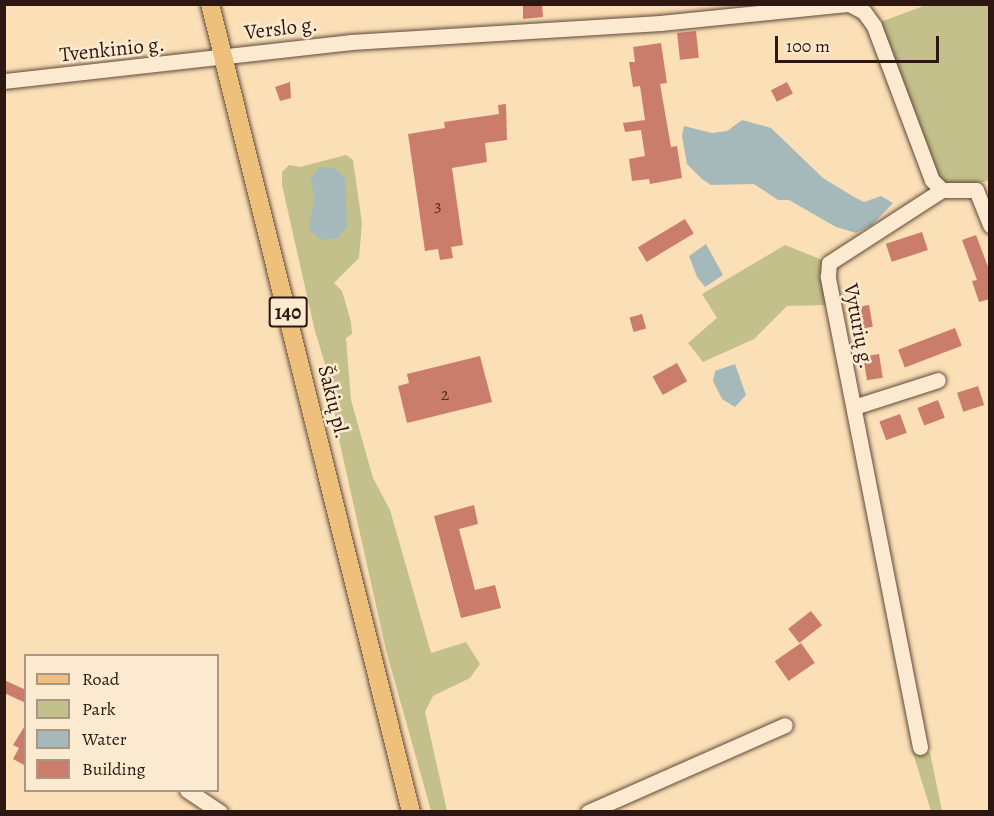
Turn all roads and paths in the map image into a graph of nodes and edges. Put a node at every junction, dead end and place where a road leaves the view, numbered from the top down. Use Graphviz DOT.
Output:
graph roads {
  1 [pos="210,4"];
  2 [pos="848,4"];
  3 [pos="223,57"];
  4 [pos="4,81"];
  5 [pos="983,189"];
  6 [pos="942,190"];
  7 [pos="990,225"];
  8 [pos="938,380"];
  9 [pos="854,407"];
  10 [pos="785,725"];
  11 [pos="920,747"];
  12 [pos="190,792"];
  13 [pos="220,812"];
  14 [pos="411,812"];
  15 [pos="588,812"];
  1 -- 3 [label="main road, Šakių pl. / 140"];
  2 -- 3 [label="street, Verslo g."];
  2 -- 6 [label="street, Verslo g."];
  3 -- 4 [label="street, Tvenkinio g."];
  3 -- 14 [label="main road, Šakių pl. / 140"];
  5 -- 6 [label="street"];
  5 -- 7 [label="street"];
  6 -- 9 [label="street, Vyturių g."];
  8 -- 9 [label="street"];
  9 -- 11 [label="street, Vyturių g."];
  10 -- 15 [label="street"];
  12 -- 13 [label="street"];
}
